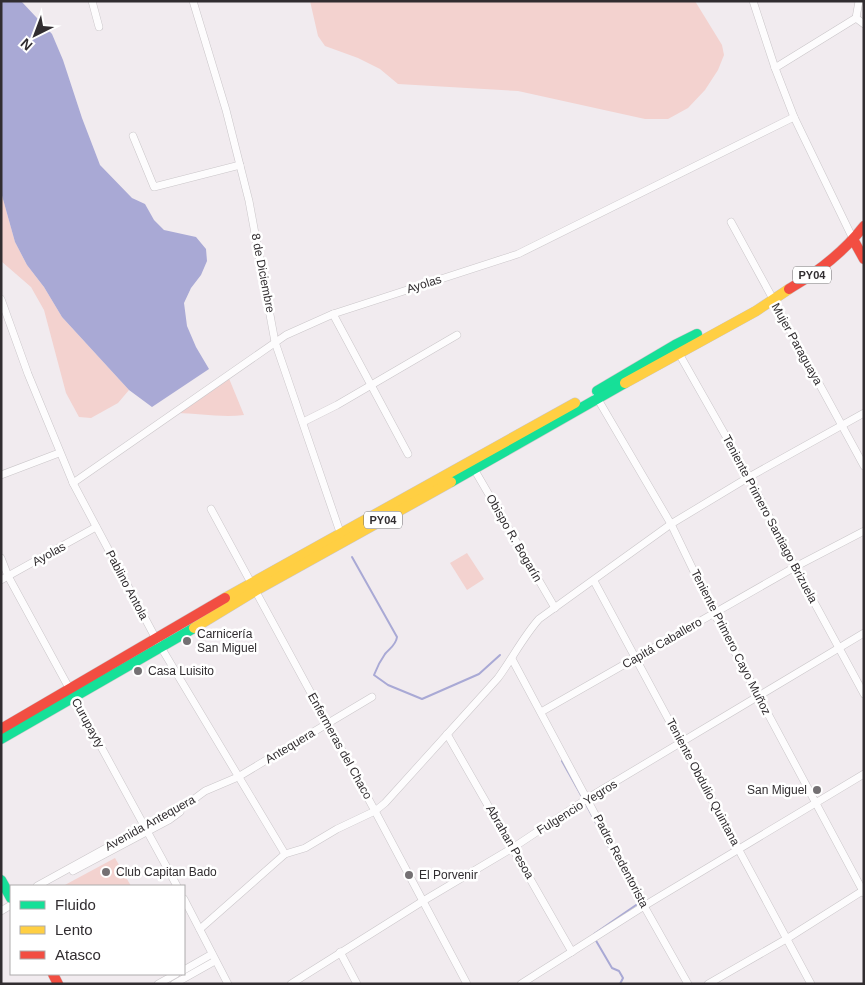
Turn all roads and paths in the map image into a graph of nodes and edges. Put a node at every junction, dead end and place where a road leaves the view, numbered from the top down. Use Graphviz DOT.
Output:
graph roads {
  1 [pos="92,1"];
  2 [pos="193,1"];
  3 [pos="753,1"];
  4 [pos="859,1"];
  5 [pos="856,18"];
  6 [pos="864,24"];
  7 [pos="99,27"];
  8 [pos="775,68"];
  9 [pos="794,117"];
  10 [pos="133,136"];
  11 [pos="240,165"];
  12 [pos="730,222"];
  13 [pos="864,226"];
  14 [pos="854,241"];
  15 [pos="864,259"];
  16 [pos="1,299"];
  17 [pos="769,301"];
  18 [pos="333,314"];
  19 [pos="457,336"];
  20 [pos="275,342"];
  21 [pos="677,349"];
  22 [pos="370,385"];
  23 [pos="596,396"];
  24 [pos="864,413"];
  25 [pos="303,422"];
  26 [pos="843,426"];
  27 [pos="59,453"];
  28 [pos="408,454"];
  29 [pos="864,466"];
  30 [pos="474,469"];
  31 [pos="1,475"];
  32 [pos="749,477"];
  33 [pos="73,483"];
  34 [pos="211,509"];
  35 [pos="671,524"];
  36 [pos="96,527"];
  37 [pos="864,531"];
  38 [pos="343,537"];
  39 [pos="1,558"];
  40 [pos="795,567"];
  41 [pos="5,578"];
  42 [pos="594,581"];
  43 [pos="252,588"];
  44 [pos="555,608"];
  45 [pos="714,613"];
  46 [pos="864,633"];
  47 [pos="159,643"];
  48 [pos="839,648"];
  49 [pos="512,658"];
  50 [pos="636,658"];
  51 [pos="72,694"];
  52 [pos="864,694"];
  53 [pos="372,697"];
  54 [pos="759,697"];
  55 [pos="541,712"];
  56 [pos="328,724"];
  57 [pos="1,729"];
  58 [pos="447,734"];
  59 [pos="1,739"];
  60 [pos="682,743"];
  61 [pos="864,774"];
  62 [pos="238,777"];
  63 [pos="205,792"];
  64 [pos="588,798"];
  65 [pos="815,803"];
  66 [pos="375,811"];
  67 [pos="146,829"];
  68 [pos="514,848"];
  69 [pos="739,848"];
  70 [pos="285,854"];
  71 [pos="1,880"];
  72 [pos="39,885"];
  73 [pos="48,885"];
  74 [pos="176,885"];
  75 [pos="863,891"];
  76 [pos="10,897"];
  77 [pos="185,901"];
  78 [pos="423,901"];
  79 [pos="644,906"];
  80 [pos="200,929"];
  81 [pos="788,938"];
  82 [pos="340,952"];
  83 [pos="572,952"];
  84 [pos="213,957"];
  85 [pos="185,970"];
  86 [pos="174,975"];
  87 [pos="158,984"];
  88 [pos="174,984"];
  89 [pos="228,984"];
  90 [pos="291,984"];
  91 [pos="357,984"];
  92 [pos="467,984"];
  93 [pos="521,984"];
  94 [pos="688,984"];
  95 [pos="708,984"];
  96 [pos="811,984"];
  1 -- 7 [label="street"];
  2 -- 11 [label="street, 8 de Diciembre"];
  3 -- 8 [label="street"];
  4 -- 5 [label="street"];
  5 -- 6 [label="street"];
  5 -- 8 [label="street"];
  8 -- 9 [label="street"];
  9 -- 14 [label="street"];
  9 -- 18 [label="street, Ayolas"];
  10 -- 11 [label="street"];
  11 -- 20 [label="street, 8 de Diciembre"];
  12 -- 17 [label="street, Mujer Paraguaya"];
  13 -- 14 [label="main road"];
  14 -- 15 [label="main road"];
  14 -- 17 [label="main road, PY04"];
  16 -- 27 [label="street, Pablino Antola"];
  17 -- 21 [label="main road, PY04"];
  17 -- 26 [label="street, Mujer Paraguaya"];
  18 -- 20 [label="street, Ayolas"];
  18 -- 22 [label="street"];
  19 -- 22 [label="street"];
  20 -- 25 [label="street, 8 de Diciembre"];
  20 -- 33 [label="street, Ayolas"];
  21 -- 23 [label="main road, PY04"];
  21 -- 32 [label="street, Teniente Primero Santiago Brizuela"];
  22 -- 25 [label="street"];
  22 -- 28 [label="street"];
  23 -- 30 [label="main road, PY04"];
  23 -- 35 [label="street, Teniente Primero Cayo Muñoz"];
  23 -- 38 [label="main road, PY04"];
  24 -- 26 [label="street"];
  25 -- 38 [label="street, 8 de Diciembre"];
  26 -- 29 [label="street, Mujer Paraguaya"];
  26 -- 32 [label="street"];
  27 -- 31 [label="street"];
  27 -- 33 [label="street, Pablino Antola"];
  30 -- 38 [label="main road, PY04"];
  30 -- 44 [label="street, Obispo R. Bogarín"];
  32 -- 35 [label="street"];
  32 -- 40 [label="street, Teniente Primero Santiago Brizuela"];
  33 -- 36 [label="street, Pablino Antola"];
  34 -- 43 [label="street, Enfermeras del Chaco"];
  35 -- 42 [label="street"];
  35 -- 45 [label="street, Teniente Primero Cayo Muñoz"];
  36 -- 41 [label="street, Ayolas"];
  36 -- 47 [label="street, Pablino Antola"];
  37 -- 40 [label="street, Capitá Caballero"];
  38 -- 43 [label="main road, PY04"];
  39 -- 41 [label="street, Curupayty"];
  40 -- 45 [label="street, Capitá Caballero"];
  40 -- 48 [label="street, Teniente Primero Santiago Brizuela"];
  41 -- 51 [label="street, Curupayty"];
  42 -- 44 [label="street"];
  42 -- 50 [label="street, Teniente Obdulio Quintana"];
  43 -- 47 [label="main road, PY04"];
  43 -- 56 [label="street, Enfermeras del Chaco"];
  44 -- 49 [label="street"];
  45 -- 50 [label="street, Capitá Caballero"];
  45 -- 54 [label="street, Teniente Primero Cayo Muñoz"];
  46 -- 48 [label="street, Fulgencio Yegros"];
  47 -- 51 [label="main road, PY04"];
  47 -- 62 [label="street, Pablino Antola"];
  48 -- 52 [label="street, Teniente Primero Santiago Brizuela"];
  48 -- 54 [label="street, Fulgencio Yegros"];
  49 -- 55 [label="street, Padre Redentorista"];
  49 -- 58 [label="street"];
  50 -- 55 [label="street, Capitá Caballero"];
  50 -- 60 [label="street, Teniente Obdulio Quintana"];
  51 -- 57 [label="main road, PY04"];
  51 -- 59 [label="main road, PY04"];
  51 -- 67 [label="street, Curupayty"];
  53 -- 56 [label="street, Antequera"];
  54 -- 60 [label="street, Fulgencio Yegros"];
  54 -- 65 [label="street, Teniente Primero Cayo Muñoz"];
  55 -- 64 [label="street, Padre Redentorista"];
  56 -- 62 [label="street, Antequera"];
  56 -- 66 [label="street, Enfermeras del Chaco"];
  58 -- 66 [label="street"];
  58 -- 68 [label="street, Abrahan Pesoa"];
  60 -- 64 [label="street, Fulgencio Yegros"];
  60 -- 69 [label="street, Teniente Obdulio Quintana"];
  61 -- 65 [label="street"];
  62 -- 63 [label="street, Antequera"];
  62 -- 70 [label="street, Pablino Antola"];
  63 -- 67 [label="street, Avenida Antequera"];
  64 -- 68 [label="street, Fulgencio Yegros"];
  64 -- 79 [label="street, Padre Redentorista"];
  65 -- 69 [label="street"];
  65 -- 75 [label="street, Teniente Primero Cayo Muñoz"];
  66 -- 70 [label="street"];
  66 -- 78 [label="street, Enfermeras del Chaco"];
  67 -- 72 [label="street, Avenida Antequera"];
  67 -- 73 [label="street, Avenida Antequera"];
  67 -- 74 [label="street, Curupayty"];
  68 -- 78 [label="street, Fulgencio Yegros"];
  68 -- 83 [label="street, Abrahan Pesoa"];
  69 -- 79 [label="street"];
  69 -- 81 [label="street, Teniente Obdulio Quintana"];
  70 -- 80 [label="street"];
  71 -- 76 [label="main road"];
  75 -- 81 [label="street"];
  77 -- 80 [label="street"];
  78 -- 82 [label="street, Fulgencio Yegros"];
  78 -- 92 [label="street, Enfermeras del Chaco"];
  79 -- 83 [label="street"];
  79 -- 94 [label="street, Padre Redentorista"];
  80 -- 84 [label="street"];
  81 -- 95 [label="street"];
  81 -- 96 [label="street, Teniente Obdulio Quintana"];
  82 -- 90 [label="street, Fulgencio Yegros"];
  82 -- 91 [label="street"];
  83 -- 93 [label="street"];
  84 -- 85 [label="street"];
  84 -- 88 [label="street"];
  84 -- 89 [label="street"];
  86 -- 87 [label="street"];
}
